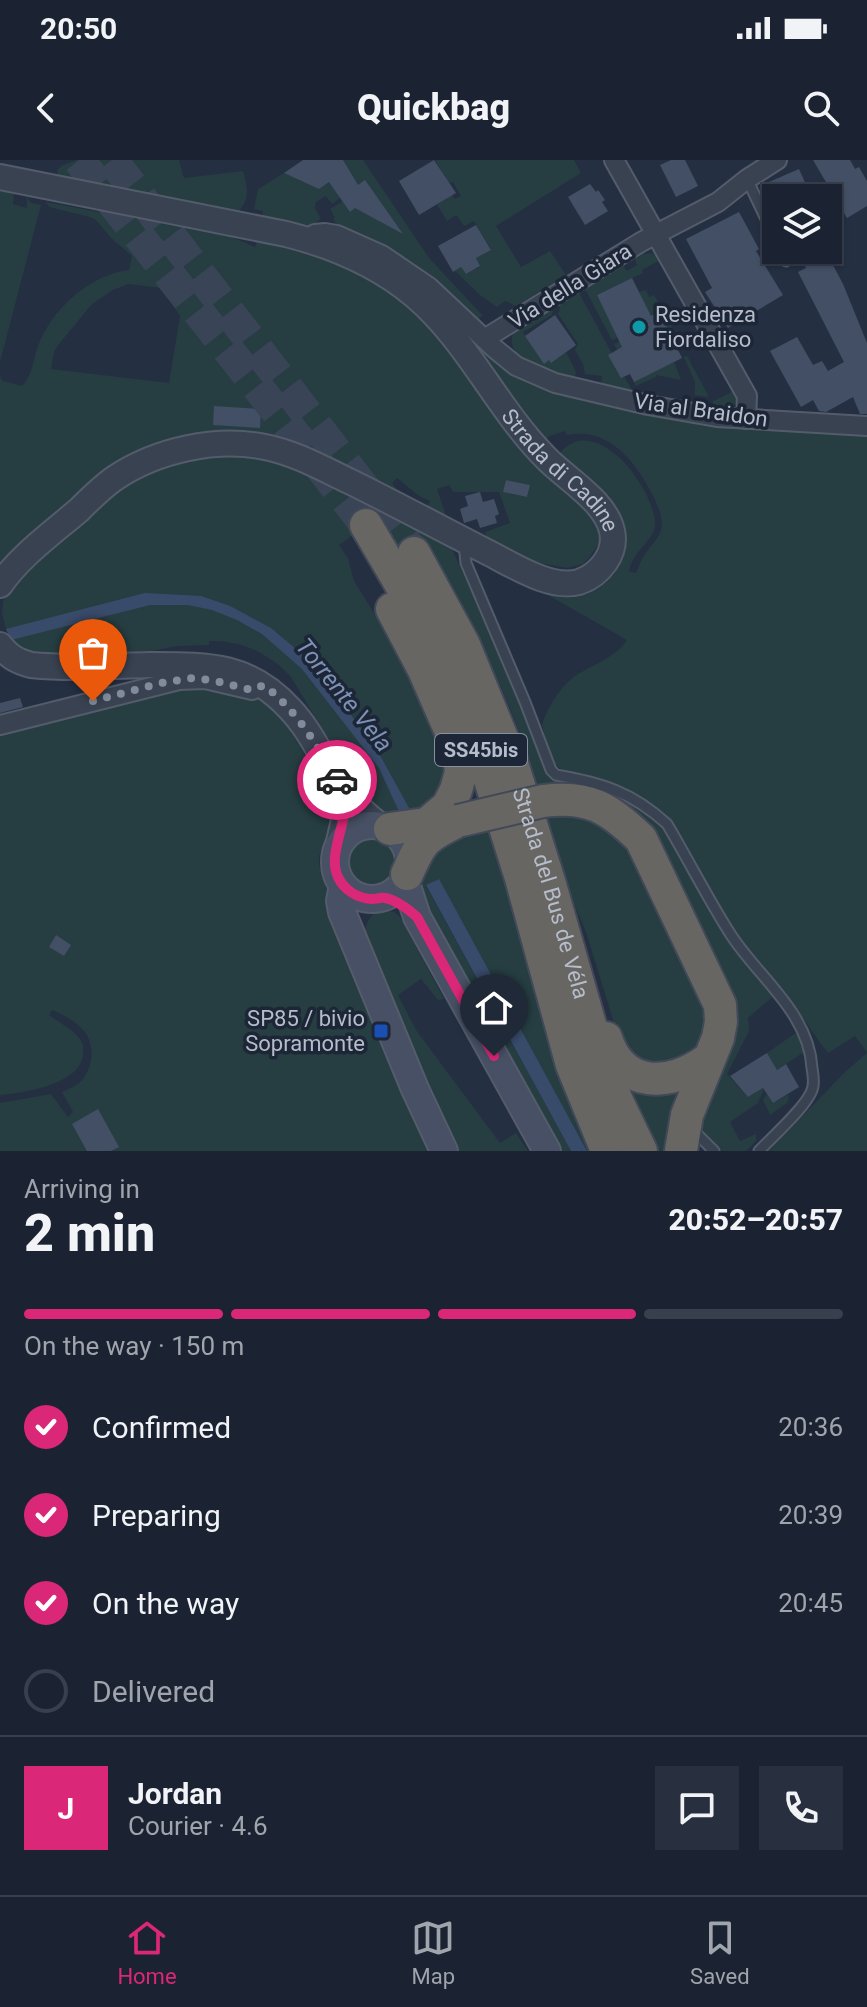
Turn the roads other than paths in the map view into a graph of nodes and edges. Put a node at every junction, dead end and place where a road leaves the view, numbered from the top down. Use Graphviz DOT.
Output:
graph roads {
  1 [pos="614,160"];
  2 [pos="777,160"];
  3 [pos="0,177"];
  4 [pos="747,179"];
  5 [pos="762,211"];
  6 [pos="656,234"];
  7 [pos="312,241"];
  8 [pos="494,333"];
  9 [pos="746,419"];
  10 [pos="867,426"];
  11 [pos="463,540"];
  12 [pos="414,553"];
  13 [pos="0,585"];
  14 [pos="0,645"];
  15 [pos="264,685"];
  16 [pos="0,725"];
  17 [pos="344,792"];
  18 [pos="443,822"];
  19 [pos="385,827"];
  20 [pos="338,846"];
  21 [pos="406,877"];
  22 [pos="549,881"];
  23 [pos="343,885"];
  24 [pos="376,898"];
  25 [pos="417,917"];
  26 [pos="354,940"];
  27 [pos="707,1060"];
  28 [pos="683,1137"];
  29 [pos="444,1151"];
  30 [pos="547,1151"];
  31 [pos="607,1151"];
  32 [pos="641,1151"];
  33 [pos="714,1151"];
  34 [pos="759,1151"];
  1 -- 6 [label="street"];
  2 -- 4 [label="street, Via della Giara"];
  3 -- 7 [label="street, Strada di Cadine"];
  4 -- 5 [label="lane"];
  4 -- 6 [label="street, Via della Giara"];
  6 -- 8 [label="street, Via della Giara"];
  6 -- 9 [label="street, Via della Giara"];
  7 -- 8 [label="street, Via al Braidon"];
  7 -- 11 [label="street, Strada di Cadine"];
  8 -- 9 [label="street, Via al Braidon"];
  9 -- 10 [label="street, Via al Braidon"];
  11 -- 13 [label="street, Strada di Cadine"];
  11 -- 34 [label="lane"];
  12 -- 22 [label="highway, Strada del Bus de Véla / SS45bis"];
  14 -- 15 [label="street"];
  15 -- 16 [label="street"];
  15 -- 17 [label="street"];
  17 -- 19 [label="street"];
  17 -- 20 [label="street"];
  18 -- 19 [label="highway"];
  18 -- 21 [label="highway"];
  18 -- 27 [label="highway, bridge"];
  18 -- 31 [label="highway, Strada del Bus de Véla / SS45bis"];
  19 -- 20 [label="main road"];
  19 -- 21 [label="main road"];
  20 -- 23 [label="main road"];
  21 -- 24 [label="main road"];
  21 -- 25 [label="main road"];
  22 -- 27 [label="highway"];
  22 -- 32 [label="highway, Strada del Bus de Véla / SS45bis"];
  23 -- 24 [label="main road"];
  23 -- 26 [label="main road"];
  24 -- 25 [label="main road"];
  24 -- 26 [label="main road"];
  25 -- 30 [label="main road"];
  26 -- 29 [label="main road"];
  27 -- 28 [label="highway"];
  28 -- 33 [label="lane"];
}
